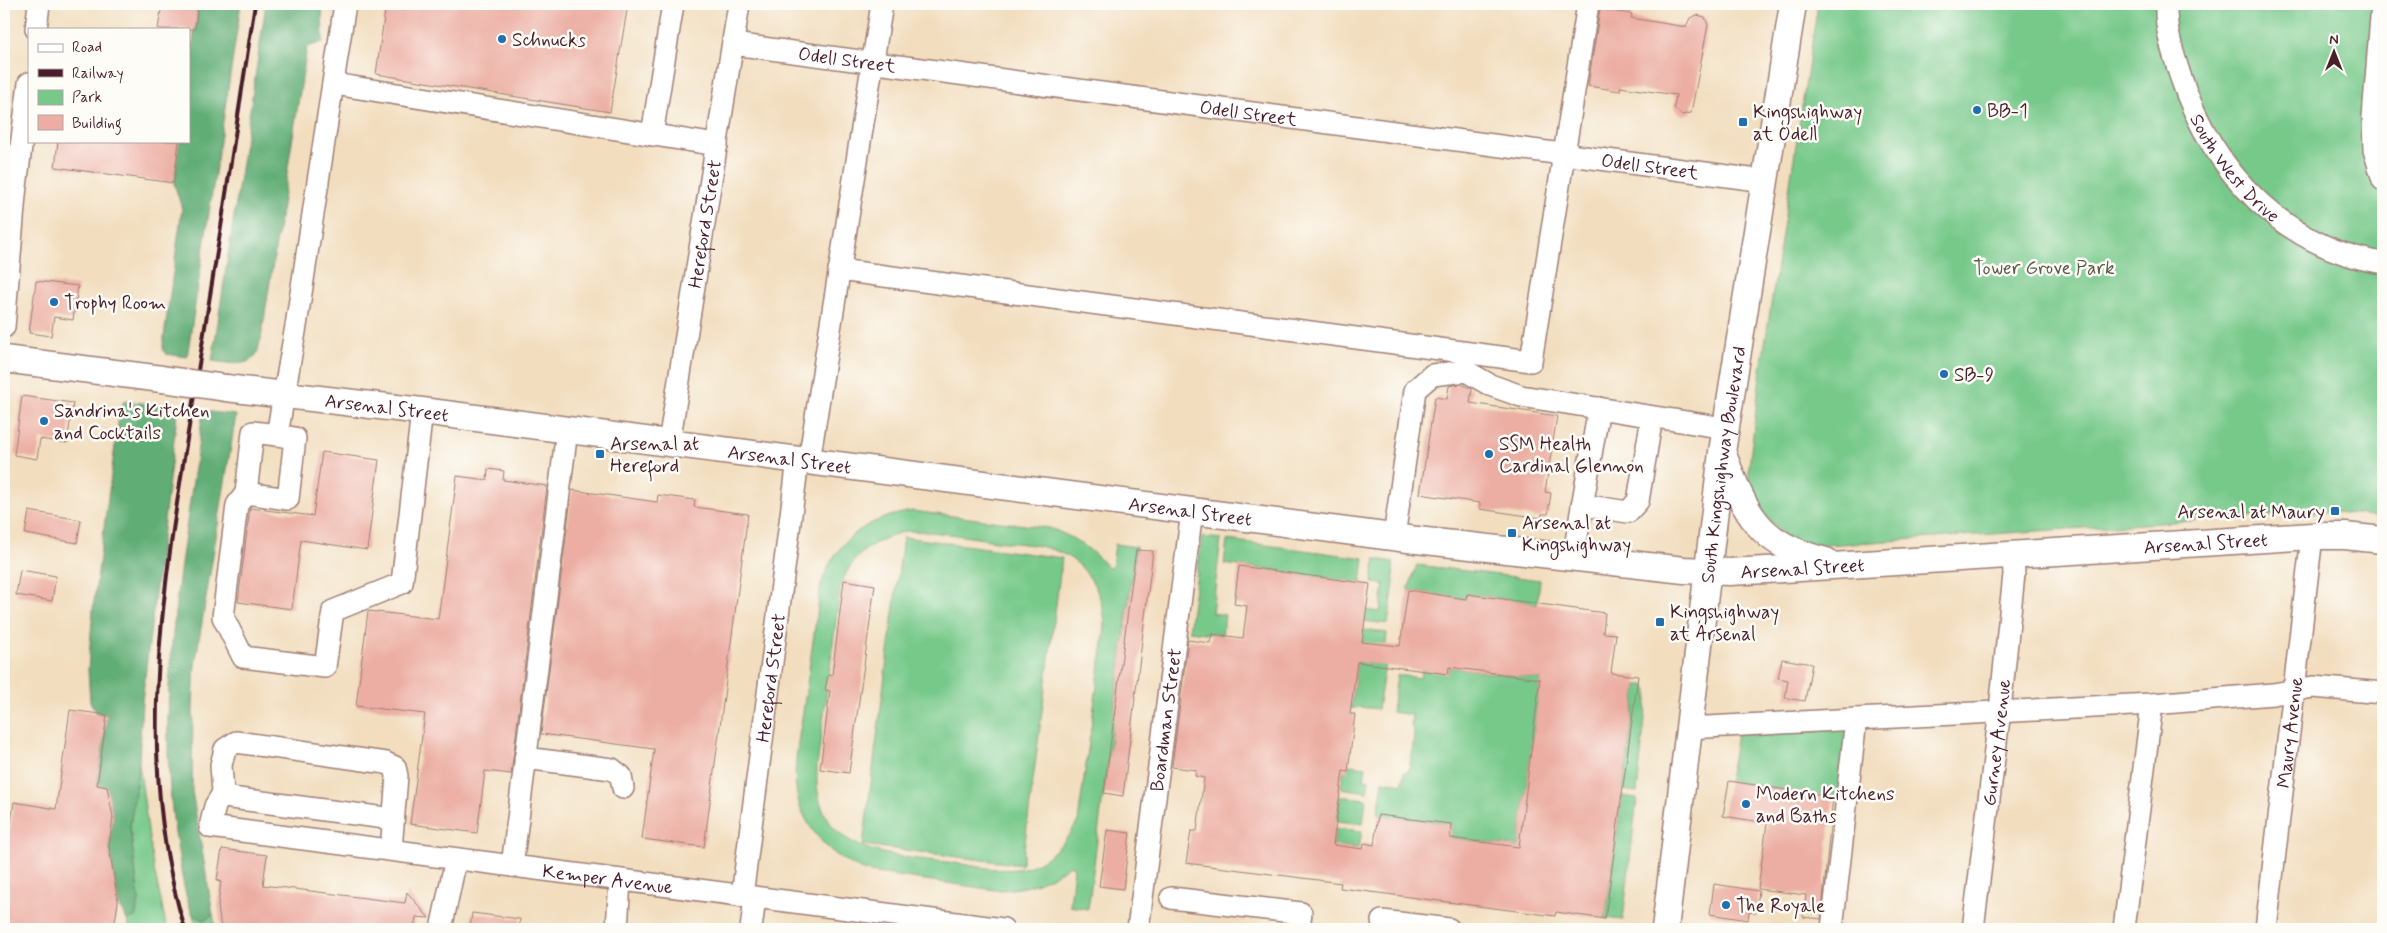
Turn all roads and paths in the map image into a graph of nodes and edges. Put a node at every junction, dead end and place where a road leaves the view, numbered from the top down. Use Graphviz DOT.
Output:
graph roads {
  1 [pos="39,4"];
  2 [pos="345,4"];
  3 [pos="672,4"];
  4 [pos="739,4"];
  5 [pos="882,4"];
  6 [pos="1588,4"];
  7 [pos="1793,4"];
  8 [pos="2166,4"];
  9 [pos="2382,4"];
  10 [pos="36,28"];
  11 [pos="733,44"];
  12 [pos="873,64"];
  13 [pos="334,84"];
  14 [pos="28,87"];
  15 [pos="652,135"];
  16 [pos="717,145"];
  17 [pos="1564,155"];
  18 [pos="11,161"];
  19 [pos="2383,180"];
  20 [pos="1765,181"];
  21 [pos="2383,263"];
  22 [pos="839,270"];
  23 [pos="4,327"];
  24 [pos="4,359"];
  25 [pos="284,394"];
  26 [pos="1599,408"];
  27 [pos="422,411"];
  28 [pos="1652,417"];
  29 [pos="567,430"];
  30 [pos="277,435"];
  31 [pos="1724,440"];
  32 [pos="669,443"];
  33 [pos="804,460"];
  34 [pos="246,493"];
  35 [pos="1582,505"];
  36 [pos="1192,511"];
  37 [pos="1394,536"];
  38 [pos="2312,536"];
  39 [pos="2383,540"];
  40 [pos="2014,556"];
  41 [pos="1573,559"];
  42 [pos="1844,565"];
  43 [pos="1706,571"];
  44 [pos="2295,689"];
  45 [pos="2383,693"];
  46 [pos="2152,704"];
  47 [pos="2000,710"];
  48 [pos="1856,719"];
  49 [pos="1688,728"];
  50 [pos="525,758"];
  51 [pos="623,788"];
  52 [pos="222,793"];
  53 [pos="393,819"];
  54 [pos="391,850"];
  55 [pos="456,859"];
  56 [pos="512,866"];
  57 [pos="628,881"];
  58 [pos="748,897"];
  59 [pos="1171,898"];
  60 [pos="1382,921"];
  61 [pos="908,923"];
  62 [pos="441,929"];
  63 [pos="617,929"];
  64 [pos="751,929"];
  65 [pos="1004,929"];
  66 [pos="1138,929"];
  67 [pos="1299,929"];
  68 [pos="1449,929"];
  69 [pos="1664,929"];
  70 [pos="1832,929"];
  71 [pos="1973,929"];
  72 [pos="2124,929"];
  73 [pos="2266,929"];
  1 -- 10 [label="street"];
  2 -- 13 [label="street"];
  3 -- 15 [label="street"];
  4 -- 11 [label="street, Hereford Street"];
  5 -- 12 [label="street, Hereford Street"];
  6 -- 17 [label="street"];
  7 -- 20 [label="main road, South Kingshighway Boulevard"];
  8 -- 21 [label="street, South West Drive"];
  9 -- 19 [label="street"];
  11 -- 12 [label="street, Odell Street"];
  11 -- 16 [label="street, Hereford Street"];
  12 -- 17 [label="street, Odell Street"];
  12 -- 22 [label="street, Hereford Street"];
  13 -- 15 [label="street"];
  13 -- 25 [label="street"];
  14 -- 18 [label="street"];
  15 -- 16 [label="street"];
  16 -- 32 [label="street, Hereford Street"];
  17 -- 20 [label="street, Odell Street"];
  17 -- 22 [label="street"];
  18 -- 23 [label="street"];
  20 -- 31 [label="main road, South Kingshighway Boulevard"];
  22 -- 33 [label="street, Hereford Street"];
  24 -- 25 [label="main road, Arsenal Street, bridge"];
  25 -- 27 [label="main road, Arsenal Street"];
  25 -- 30 [label="street"];
  26 -- 28 [label="street"];
  26 -- 35 [label="street"];
  26 -- 37 [label="street"];
  27 -- 29 [label="main road, Arsenal Street"];
  27 -- 34 [label="street"];
  28 -- 31 [label="street"];
  28 -- 35 [label="street"];
  29 -- 32 [label="main road, Arsenal Street"];
  29 -- 50 [label="street"];
  30 -- 34 [label="street"];
  30 -- 34 [label="street"];
  31 -- 42 [label="main road"];
  31 -- 43 [label="main road, South Kingshighway Boulevard"];
  32 -- 33 [label="main road, Arsenal Street"];
  33 -- 36 [label="main road, Arsenal Street"];
  33 -- 58 [label="street, Hereford Street"];
  35 -- 41 [label="street"];
  36 -- 37 [label="main road, Arsenal Street"];
  36 -- 66 [label="street, Boardman Street"];
  37 -- 41 [label="main road, Arsenal Street"];
  38 -- 39 [label="main road, Arsenal Street"];
  38 -- 40 [label="main road, Arsenal Street"];
  38 -- 44 [label="street, Maury Avenue"];
  40 -- 42 [label="main road, Arsenal Street"];
  40 -- 47 [label="street, Gurney Avenue"];
  41 -- 43 [label="main road, Arsenal Street"];
  42 -- 43 [label="main road, Arsenal Street"];
  43 -- 49 [label="main road, South Kingshighway Boulevard"];
  44 -- 45 [label="street"];
  44 -- 46 [label="street"];
  44 -- 73 [label="street, Maury Avenue"];
  46 -- 47 [label="street"];
  46 -- 72 [label="street"];
  47 -- 48 [label="street"];
  47 -- 71 [label="street, Gurney Avenue"];
  48 -- 49 [label="street"];
  48 -- 70 [label="street"];
  49 -- 69 [label="main road, South Kingshighway Boulevard"];
  50 -- 51 [label="street"];
  50 -- 56 [label="street"];
  52 -- 53 [label="street"];
  52 -- 53 [label="street"];
  52 -- 54 [label="street, Kemper Avenue"];
  53 -- 54 [label="street"];
  54 -- 55 [label="street, Kemper Avenue"];
  55 -- 56 [label="street, Kemper Avenue"];
  55 -- 62 [label="street"];
  56 -- 57 [label="street, Kemper Avenue"];
  57 -- 58 [label="street, Kemper Avenue"];
  57 -- 63 [label="street"];
  58 -- 61 [label="street, Kemper Avenue"];
  58 -- 64 [label="street, Hereford Street"];
  59 -- 67 [label="street"];
  60 -- 68 [label="street"];
  61 -- 65 [label="street, Kemper Avenue"];
}
